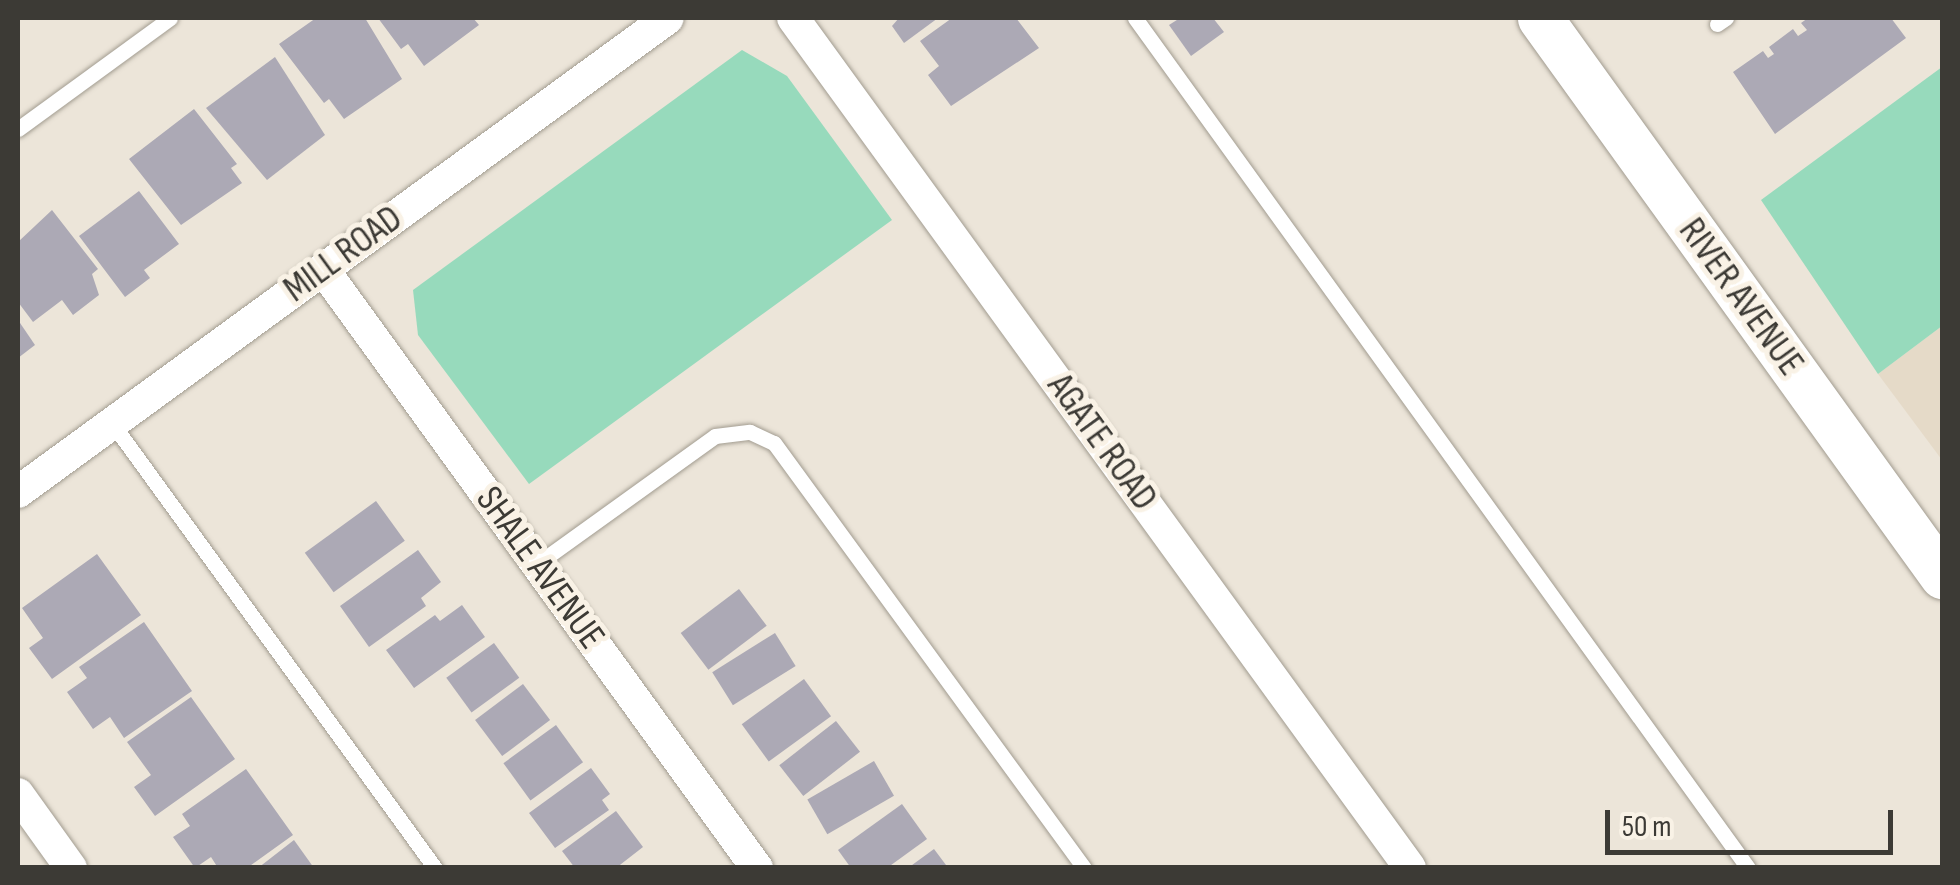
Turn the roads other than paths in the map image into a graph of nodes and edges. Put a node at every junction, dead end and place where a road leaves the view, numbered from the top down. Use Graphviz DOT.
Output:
graph roads {
  1 [pos="170,18"];
  2 [pos="668,18"];
  3 [pos="793,18"];
  4 [pos="1135,18"];
  5 [pos="1540,18"];
  6 [pos="18,129"];
  7 [pos="323,269"];
  8 [pos="112,423"];
  9 [pos="18,492"];
  10 [pos="537,564"];
  11 [pos="1942,576"];
  12 [pos="18,794"];
  13 [pos="71,868"];
  14 [pos="436,868"];
  15 [pos="757,868"];
  16 [pos="1084,868"];
  17 [pos="1410,868"];
  18 [pos="1748,868"];
  1 -- 6 [label="lane"];
  2 -- 7 [label="street, MILL ROAD"];
  3 -- 17 [label="street, AGATE ROAD"];
  4 -- 18 [label="lane"];
  5 -- 11 [label="street, RIVER AVENUE"];
  7 -- 8 [label="street, MILL ROAD"];
  7 -- 10 [label="street, SHALE AVENUE"];
  8 -- 9 [label="street, MILL ROAD"];
  8 -- 14 [label="lane"];
  10 -- 15 [label="street, SHALE AVENUE"];
  10 -- 16 [label="lane"];
  12 -- 13 [label="street"];
}
